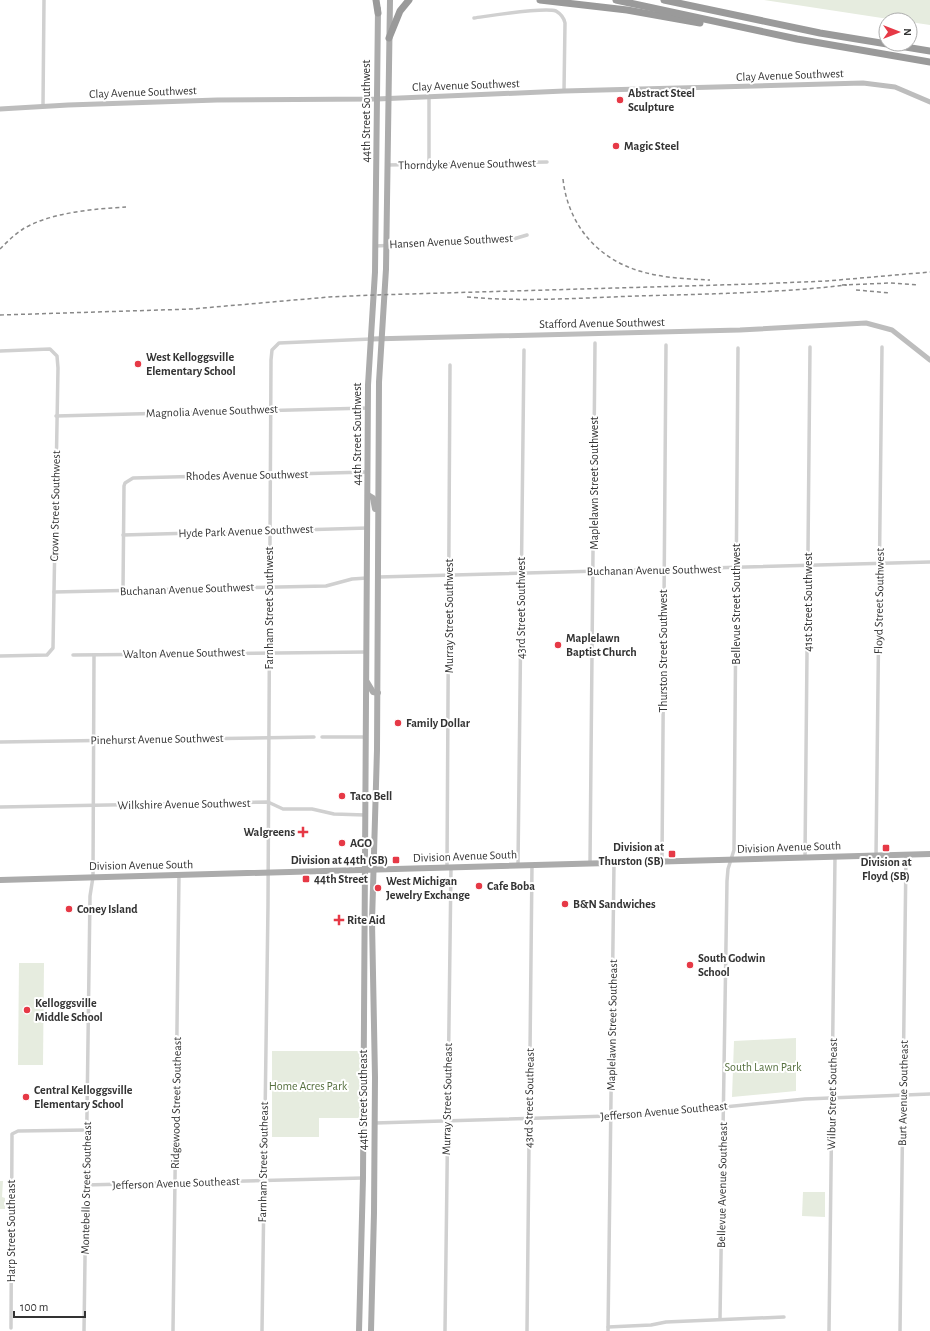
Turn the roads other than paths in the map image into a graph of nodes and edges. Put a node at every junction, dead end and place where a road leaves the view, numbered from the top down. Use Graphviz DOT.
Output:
graph roads {
  1 [pos="44,0"];
  2 [pos="377,0"];
  3 [pos="390,0"];
  4 [pos="409,0"];
  5 [pos="540,0"];
  6 [pos="616,0"];
  7 [pos="664,0"];
  8 [pos="684,0"];
  9 [pos="720,12"];
  10 [pos="378,13"];
  11 [pos="474,18"];
  12 [pos="756,30"];
  13 [pos="389,38"];
  14 [pos="930,51"];
  15 [pos="930,62"];
  16 [pos="564,91"];
  17 [pos="429,96"];
  18 [pos="377,98"];
  19 [pos="388,98"];
  20 [pos="930,102"];
  21 [pos="42,106"];
  22 [pos="0,109"];
  23 [pos="548,162"];
  24 [pos="429,165"];
  25 [pos="387,166"];
  26 [pos="527,235"];
  27 [pos="387,245"];
  28 [pos="376,246"];
  29 [pos="382,338"];
  30 [pos="371,339"];
  31 [pos="595,343"];
  32 [pos="275,345"];
  33 [pos="666,345"];
  34 [pos="882,346"];
  35 [pos="810,347"];
  36 [pos="738,348"];
  37 [pos="524,350"];
  38 [pos="0,351"];
  39 [pos="930,360"];
  40 [pos="450,365"];
  41 [pos="368,408"];
  42 [pos="270,409"];
  43 [pos="56,416"];
  44 [pos="368,472"];
  45 [pos="270,474"];
  46 [pos="368,495"];
  47 [pos="378,520"];
  48 [pos="368,528"];
  49 [pos="270,530"];
  50 [pos="123,535"];
  51 [pos="930,562"];
  52 [pos="879,564"];
  53 [pos="808,565"];
  54 [pos="736,568"];
  55 [pos="664,570"];
  56 [pos="593,571"];
  57 [pos="521,573"];
  58 [pos="449,575"];
  59 [pos="367,578"];
  60 [pos="378,578"];
  61 [pos="269,586"];
  62 [pos="123,591"];
  63 [pos="54,592"];
  64 [pos="268,652"];
  65 [pos="366,652"];
  66 [pos="73,655"];
  67 [pos="94,655"];
  68 [pos="0,656"];
  69 [pos="366,680"];
  70 [pos="378,693"];
  71 [pos="366,708"];
  72 [pos="377,716"];
  73 [pos="314,737"];
  74 [pos="322,737"];
  75 [pos="366,737"];
  76 [pos="269,738"];
  77 [pos="94,740"];
  78 [pos="0,742"];
  79 [pos="377,750"];
  80 [pos="268,802"];
  81 [pos="93,806"];
  82 [pos="0,807"];
  83 [pos="365,815"];
  84 [pos="930,854"];
  85 [pos="906,855"];
  86 [pos="876,856"];
  87 [pos="835,857"];
  88 [pos="805,858"];
  89 [pos="730,860"];
  90 [pos="662,861"];
  91 [pos="590,863"];
  92 [pos="614,863"];
  93 [pos="518,865"];
  94 [pos="532,865"];
  95 [pos="374,868"];
  96 [pos="449,868"];
  97 [pos="365,869"];
  98 [pos="268,872"];
  99 [pos="179,875"];
  100 [pos="93,877"];
  101 [pos="0,880"];
  102 [pos="930,1094"];
  103 [pos="904,1095"];
  104 [pos="831,1097"];
  105 [pos="724,1106"];
  106 [pos="611,1116"];
  107 [pos="528,1118"];
  108 [pos="447,1120"];
  109 [pos="375,1123"];
  110 [pos="87,1130"];
  111 [pos="363,1157"];
  112 [pos="374,1167"];
  113 [pos="363,1178"];
  114 [pos="263,1180"];
  115 [pos="175,1183"];
  116 [pos="85,1186"];
  117 [pos="374,1190"];
  118 [pos="784,1317"];
  119 [pos="720,1319"];
  120 [pos="11,1328"];
  121 [pos="608,1329"];
  122 [pos="84,1331"];
  123 [pos="173,1331"];
  124 [pos="262,1331"];
  125 [pos="359,1331"];
  126 [pos="371,1331"];
  127 [pos="445,1331"];
  128 [pos="527,1331"];
  129 [pos="829,1331"];
  130 [pos="900,1331"];
  1 -- 21 [label="street"];
  2 -- 10 [label="highway"];
  3 -- 13 [label="main road, 44th Street Southwest"];
  4 -- 13 [label="highway"];
  5 -- 12 [label="highway"];
  6 -- 12 [label="highway"];
  7 -- 9 [label="highway"];
  8 -- 9 [label="highway"];
  9 -- 14 [label="highway"];
  10 -- 18 [label="main road, 44th Street Southwest"];
  11 -- 16 [label="street"];
  12 -- 15 [label="highway"];
  13 -- 19 [label="main road, 44th Street Southwest"];
  16 -- 17 [label="street, Clay Avenue Southwest"];
  16 -- 20 [label="street, Clay Avenue Southwest"];
  17 -- 19 [label="street, Clay Avenue Southwest"];
  17 -- 24 [label="street"];
  18 -- 19 [label="street, Clay Avenue Southwest"];
  18 -- 21 [label="street, Clay Avenue Southwest"];
  18 -- 28 [label="main road, 44th Street Southwest"];
  19 -- 25 [label="main road, 44th Street Southwest"];
  21 -- 22 [label="street, Clay Avenue Southwest"];
  23 -- 24 [label="street, Thorndyke Avenue Southwest"];
  24 -- 25 [label="street, Thorndyke Avenue Southwest"];
  25 -- 27 [label="main road, 44th Street Southwest"];
  26 -- 27 [label="street, Hansen Avenue Southwest"];
  27 -- 28 [label="street, Hansen Avenue Southwest"];
  27 -- 29 [label="main road, 44th Street Southwest"];
  28 -- 30 [label="main road, 44th Street Southwest"];
  29 -- 30 [label="street, Stafford Avenue Southwest"];
  29 -- 39 [label="street, Stafford Avenue Southwest"];
  29 -- 47 [label="main road, 44th Street Southwest"];
  30 -- 32 [label="street, Stafford Avenue Southwest"];
  30 -- 41 [label="main road, 44th Street Southwest"];
  31 -- 56 [label="street, Maplelawn Street Southwest"];
  32 -- 42 [label="street, Farnham Street Southwest"];
  33 -- 55 [label="street, Thurston Street Southwest"];
  34 -- 52 [label="street, Floyd Street Southwest"];
  35 -- 53 [label="street, 41st Street Southwest"];
  36 -- 54 [label="street, Bellevue Street Southwest"];
  37 -- 57 [label="street, 43rd Street Southwest"];
  38 -- 43 [label="street, Crown Street Southwest"];
  40 -- 58 [label="street, Murray Street Southwest"];
  41 -- 42 [label="street, Magnolia Avenue Southwest"];
  41 -- 44 [label="main road, 44th Street Southwest"];
  42 -- 43 [label="street, Magnolia Avenue Southwest"];
  42 -- 45 [label="street, Farnham Street Southwest"];
  43 -- 63 [label="street, Crown Street Southwest"];
  44 -- 45 [label="street, Rhodes Avenue Southwest"];
  44 -- 46 [label="main road, 44th Street Southwest"];
  45 -- 49 [label="street, Farnham Street Southwest"];
  45 -- 50 [label="street, Rhodes Avenue Southwest"];
  46 -- 47 [label="main road"];
  46 -- 48 [label="main road, 44th Street Southwest"];
  47 -- 60 [label="main road, 44th Street Southwest"];
  48 -- 49 [label="street, Hyde Park Avenue Southwest"];
  48 -- 59 [label="main road, 44th Street Southwest"];
  49 -- 50 [label="street, Hyde Park Avenue Southwest"];
  49 -- 61 [label="street, Farnham Street Southwest"];
  50 -- 62 [label="street"];
  51 -- 52 [label="street, Buchanan Avenue Southwest"];
  52 -- 53 [label="street, Buchanan Avenue Southwest"];
  52 -- 86 [label="street, Floyd Street Southwest"];
  53 -- 54 [label="street, Buchanan Avenue Southwest"];
  53 -- 88 [label="street, 41st Street Southwest"];
  54 -- 55 [label="street, Buchanan Avenue Southwest"];
  54 -- 89 [label="street, Bellevue Street Southwest"];
  55 -- 56 [label="street, Buchanan Avenue Southwest"];
  55 -- 90 [label="street, Thurston Street Southwest"];
  56 -- 57 [label="street, Buchanan Avenue Southwest"];
  56 -- 91 [label="street, Maplelawn Street Southwest"];
  57 -- 58 [label="street, Buchanan Avenue Southwest"];
  57 -- 93 [label="street, 43rd Street Southwest"];
  58 -- 60 [label="street, Buchanan Avenue Southwest"];
  58 -- 96 [label="street, Murray Street Southwest"];
  59 -- 61 [label="street, Buchanan Avenue Southwest"];
  59 -- 65 [label="main road, 44th Street Southwest"];
  60 -- 70 [label="main road, 44th Street Southwest"];
  61 -- 62 [label="street, Buchanan Avenue Southwest"];
  61 -- 64 [label="street, Farnham Street Southwest"];
  62 -- 63 [label="street, Buchanan Avenue Southwest"];
  63 -- 68 [label="street, Crown Street Southwest"];
  64 -- 65 [label="street, Walton Avenue Southwest"];
  64 -- 67 [label="street, Walton Avenue Southwest"];
  64 -- 76 [label="street, Farnham Street Southwest"];
  65 -- 69 [label="main road, 44th Street Southwest"];
  66 -- 67 [label="street, Walton Avenue Southwest"];
  67 -- 77 [label="street, Montebello Street Southeast"];
  69 -- 70 [label="main road"];
  69 -- 71 [label="main road, 44th Street Southwest"];
  70 -- 72 [label="main road, 44th Street Southwest"];
  71 -- 72 [label="main road"];
  71 -- 75 [label="main road, 44th Street Southwest"];
  72 -- 79 [label="main road, 44th Street Southwest"];
  73 -- 76 [label="street, Pinehurst Avenue Southwest"];
  74 -- 75 [label="street"];
  75 -- 79 [label="main road"];
  75 -- 83 [label="main road, 44th Street Southwest"];
  76 -- 77 [label="street, Pinehurst Avenue Southwest"];
  76 -- 80 [label="street, Farnham Street Southwest"];
  77 -- 78 [label="street, Pinehurst Avenue Southwest"];
  77 -- 81 [label="street, Montebello Street Southeast"];
  79 -- 95 [label="main road, 44th Street Southwest"];
  80 -- 81 [label="street, Wilkshire Avenue Southwest"];
  80 -- 83 [label="street, Wilkshire Avenue Southwest"];
  80 -- 98 [label="street, Farnham Street Southwest"];
  81 -- 82 [label="street, Wilkshire Avenue Southwest"];
  81 -- 100 [label="street, Montebello Street Southeast"];
  83 -- 97 [label="main road, 44th Street Southwest"];
  84 -- 85 [label="main road, Division Avenue South"];
  85 -- 86 [label="main road, Division Avenue South"];
  85 -- 103 [label="street, Burt Avenue Southeast"];
  86 -- 87 [label="main road, Division Avenue South"];
  87 -- 88 [label="main road, Division Avenue South"];
  87 -- 104 [label="street, Wilbur Street Southeast"];
  88 -- 89 [label="main road, Division Avenue South"];
  89 -- 90 [label="main road, Division Avenue South"];
  89 -- 105 [label="street, Bellevue Avenue Southeast"];
  90 -- 92 [label="main road, Division Avenue South"];
  91 -- 92 [label="main road, Division Avenue South"];
  91 -- 94 [label="main road, Division Avenue South"];
  92 -- 106 [label="street, Maplelawn Street Southeast"];
  93 -- 94 [label="main road, Division Avenue South"];
  93 -- 96 [label="main road, Division Avenue South"];
  94 -- 107 [label="street, 43rd Street Southeast"];
  95 -- 96 [label="main road, Division Avenue South"];
  95 -- 97 [label="main road, Division Avenue South"];
  95 -- 109 [label="main road, 44th Street Southeast"];
  96 -- 108 [label="street, Murray Street Southeast"];
  97 -- 98 [label="main road, Division Avenue South"];
  97 -- 111 [label="main road, 44th Street Southeast"];
  98 -- 99 [label="main road, Division Avenue South"];
  98 -- 114 [label="street, Farnham Street Southeast"];
  99 -- 100 [label="main road, Division Avenue South"];
  99 -- 115 [label="street, Ridgewood Street Southeast"];
  100 -- 101 [label="main road, Division Avenue South"];
  100 -- 110 [label="street, Montebello Street Southeast"];
  102 -- 103 [label="street, Jefferson Avenue Southeast"];
  103 -- 104 [label="street, Jefferson Avenue Southeast"];
  103 -- 130 [label="street, Burt Avenue Southeast"];
  104 -- 105 [label="street, Jefferson Avenue Southeast"];
  104 -- 129 [label="street, Wilbur Street Southeast"];
  105 -- 106 [label="street, Jefferson Avenue Southeast"];
  105 -- 119 [label="street, Bellevue Avenue Southeast"];
  106 -- 107 [label="street, Jefferson Avenue Southeast"];
  106 -- 121 [label="street, Maplelawn Street Southeast"];
  107 -- 108 [label="street, Jefferson Avenue Southeast"];
  107 -- 128 [label="street, 43rd Street Southeast"];
  108 -- 109 [label="street, Jefferson Avenue Southeast"];
  108 -- 127 [label="street, Murray Street Southeast"];
  109 -- 112 [label="main road, 44th Street Southeast"];
  110 -- 116 [label="street, Montebello Street Southeast"];
  110 -- 120 [label="street, Harp Street Southeast"];
  111 -- 112 [label="main road"];
  111 -- 113 [label="main road, 44th Street Southeast"];
  112 -- 117 [label="main road, 44th Street Southeast"];
  113 -- 114 [label="street, Jefferson Avenue Southeast"];
  113 -- 117 [label="main road"];
  113 -- 125 [label="main road, 44th Street Southeast"];
  114 -- 115 [label="street, Jefferson Avenue Southeast"];
  114 -- 124 [label="street, Farnham Street Southeast"];
  115 -- 116 [label="street, Jefferson Avenue Southeast"];
  115 -- 123 [label="street, Ridgewood Street Southeast"];
  116 -- 122 [label="street, Montebello Street Southeast"];
  117 -- 126 [label="main road, 44th Street Southeast"];
  118 -- 119 [label="street"];
  119 -- 121 [label="street"];
}
